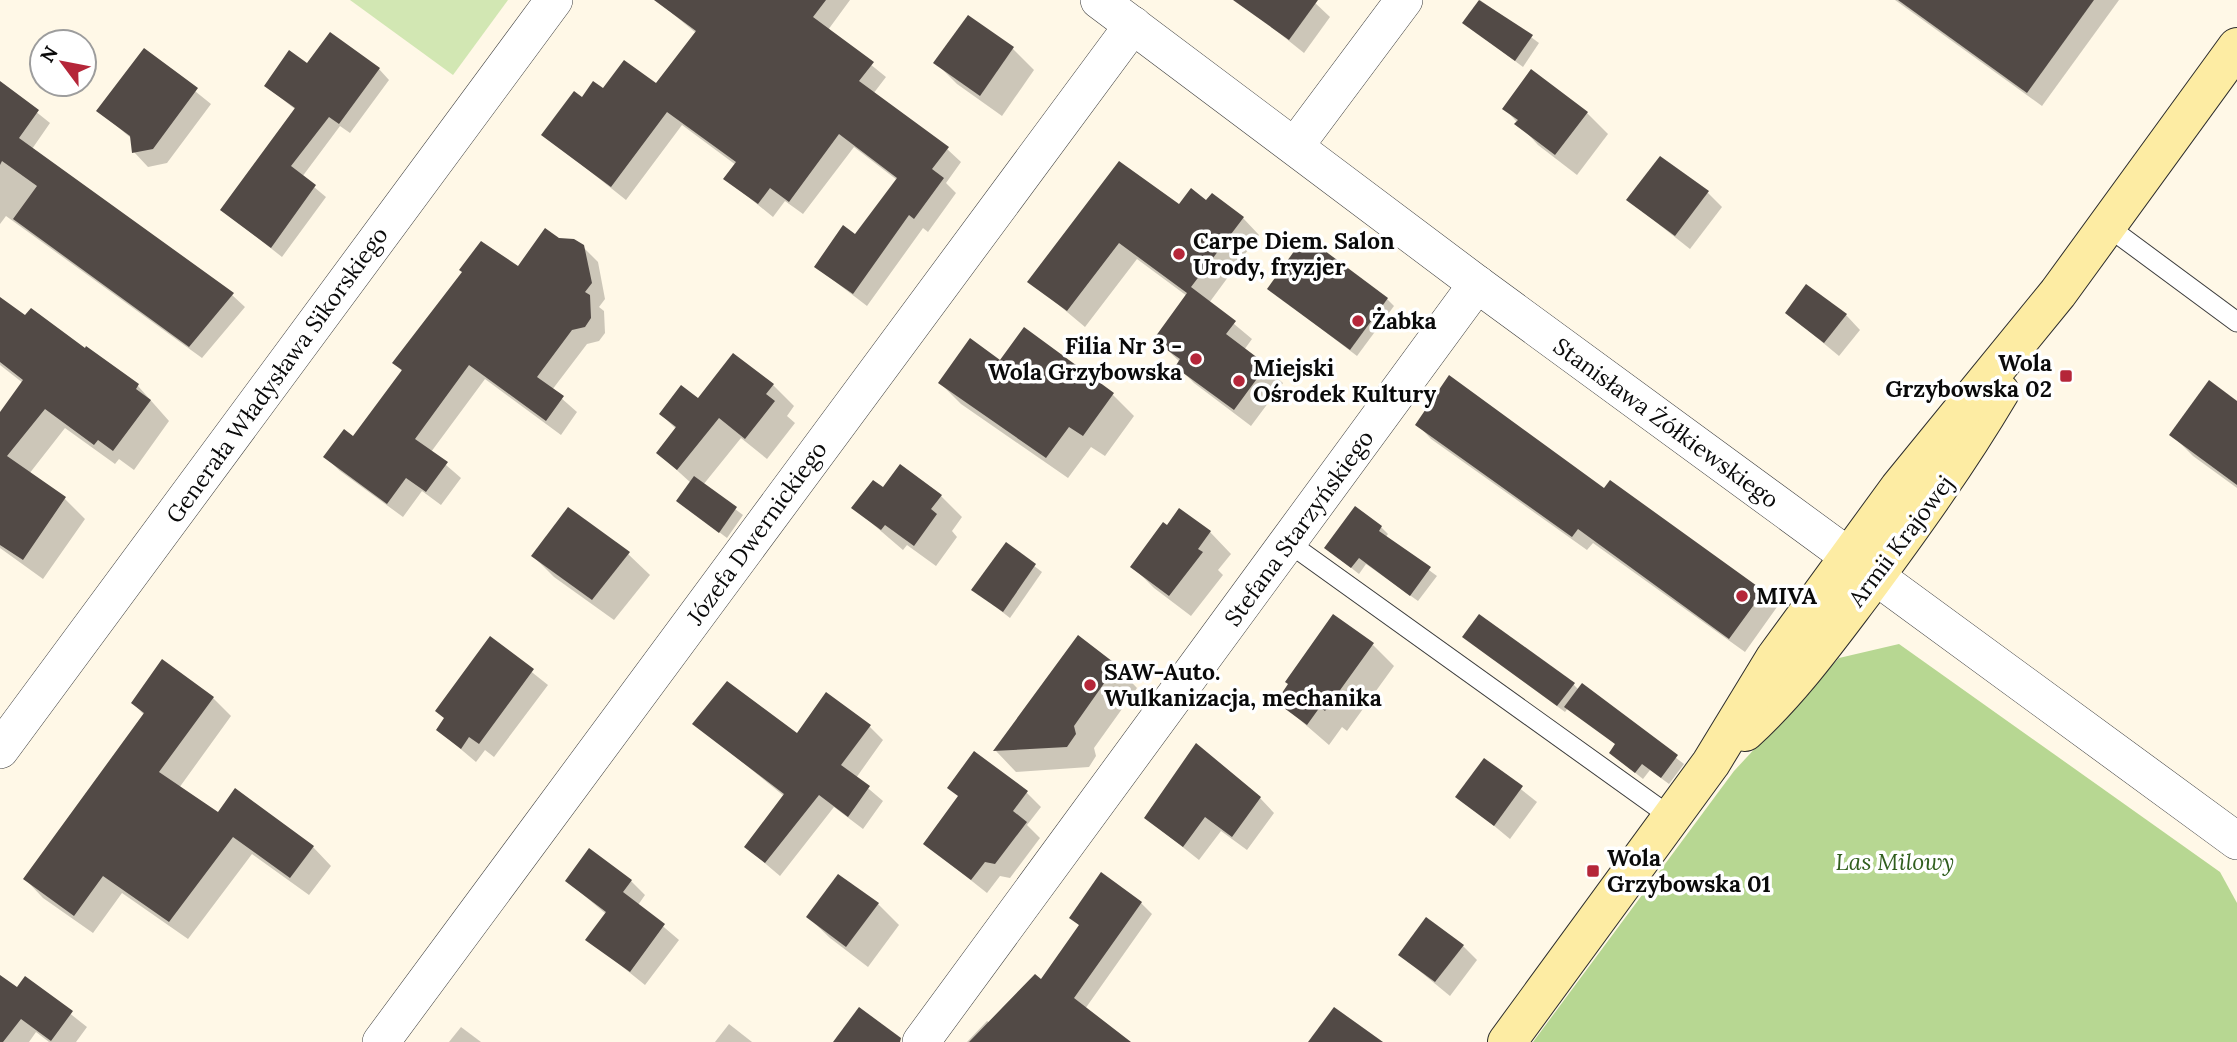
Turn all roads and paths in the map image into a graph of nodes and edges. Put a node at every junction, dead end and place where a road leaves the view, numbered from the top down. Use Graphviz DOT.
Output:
graph roads {
  1 [pos="554,0"];
  2 [pos="1099,0"];
  3 [pos="1404,0"];
  4 [pos="1133,25"];
  5 [pos="2237,47"];
  6 [pos="1295,146"];
  7 [pos="2107,226"];
  8 [pos="1477,284"];
  9 [pos="2237,322"];
  10 [pos="1289,543"];
  11 [pos="1863,566"];
  12 [pos="0,750"];
  13 [pos="1671,817"];
  14 [pos="2237,841"];
  15 [pos="382,1042"];
  16 [pos="921,1042"];
  17 [pos="1507,1042"];
  1 -- 12 [label="street, Generała Władysława Sikorskiego"];
  2 -- 4 [label="street, Stanisława Żółkiewskiego"];
  3 -- 6 [label="street"];
  4 -- 6 [label="street, Stanisława Żółkiewskiego"];
  4 -- 15 [label="street, Józefa Dwernickiego"];
  5 -- 7 [label="street, Armii Krajowej"];
  6 -- 8 [label="street, Stanisława Żółkiewskiego"];
  7 -- 9 [label="lane"];
  7 -- 11 [label="street, Armii Krajowej"];
  8 -- 10 [label="street, Stefana Starzyńskiego"];
  8 -- 11 [label="street, Stanisława Żółkiewskiego"];
  10 -- 13 [label="lane"];
  10 -- 16 [label="street, Stefana Starzyńskiego"];
  11 -- 13 [label="street, Armii Krajowej"];
  11 -- 14 [label="street, Stanisława Żółkiewskiego"];
  13 -- 17 [label="street, Armii Krajowej"];
}
